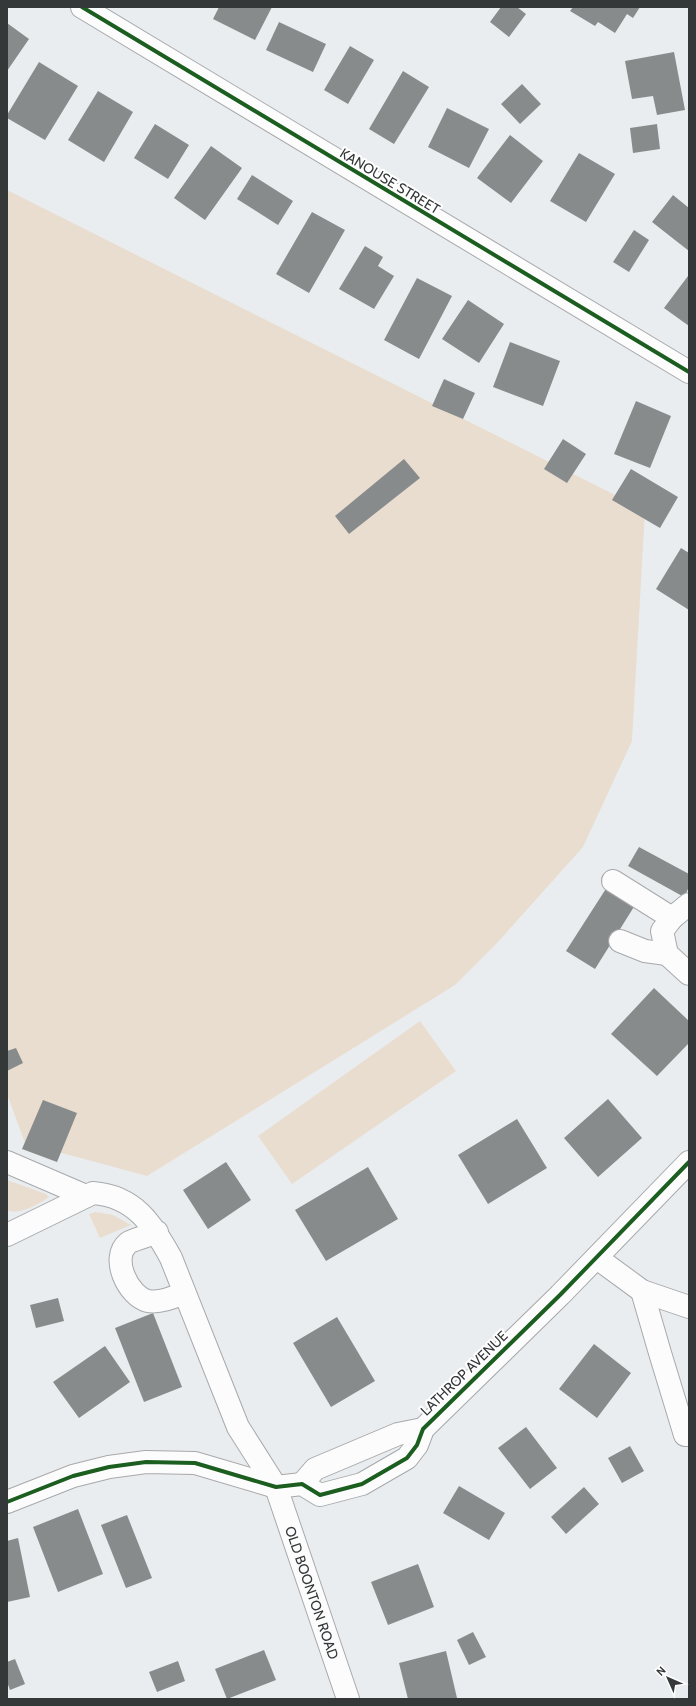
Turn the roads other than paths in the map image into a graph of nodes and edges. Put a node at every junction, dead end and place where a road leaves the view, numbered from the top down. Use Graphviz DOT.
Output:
graph roads {
  1 [pos="82,7"];
  2 [pos="689,372"];
  3 [pos="614,881"];
  4 [pos="689,904"];
  5 [pos="672,918"];
  6 [pos="620,941"];
  7 [pos="667,954"];
  8 [pos="689,974"];
  9 [pos="7,1162"];
  10 [pos="689,1162"];
  11 [pos="86,1196"];
  12 [pos="157,1232"];
  13 [pos="7,1235"];
  14 [pos="597,1258"];
  15 [pos="642,1291"];
  16 [pos="184,1293"];
  17 [pos="689,1307"];
  18 [pos="423,1429"];
  19 [pos="689,1435"];
  20 [pos="302,1484"];
  21 [pos="276,1487"];
  22 [pos="7,1502"];
  23 [pos="348,1699"];
  1 -- 2 [label="street, KANOUSE STREET"];
  3 -- 5 [label="street"];
  4 -- 5 [label="street"];
  5 -- 7 [label="street"];
  6 -- 7 [label="street"];
  7 -- 8 [label="street"];
  9 -- 11 [label="street"];
  10 -- 14 [label="street, LATHROP AVENUE"];
  11 -- 12 [label="street, OLD BOONTON ROAD"];
  11 -- 13 [label="street"];
  12 -- 16 [label="street, OLD BOONTON ROAD"];
  12 -- 16 [label="street"];
  14 -- 15 [label="street"];
  14 -- 18 [label="street, LATHROP AVENUE"];
  15 -- 17 [label="street"];
  15 -- 19 [label="street"];
  16 -- 21 [label="street, OLD BOONTON ROAD"];
  18 -- 20 [label="street, LATHROP AVENUE"];
  18 -- 20 [label="street, LATHROP AVENUE"];
  20 -- 21 [label="street"];
  21 -- 22 [label="street"];
  21 -- 23 [label="street, OLD BOONTON ROAD"];
}
